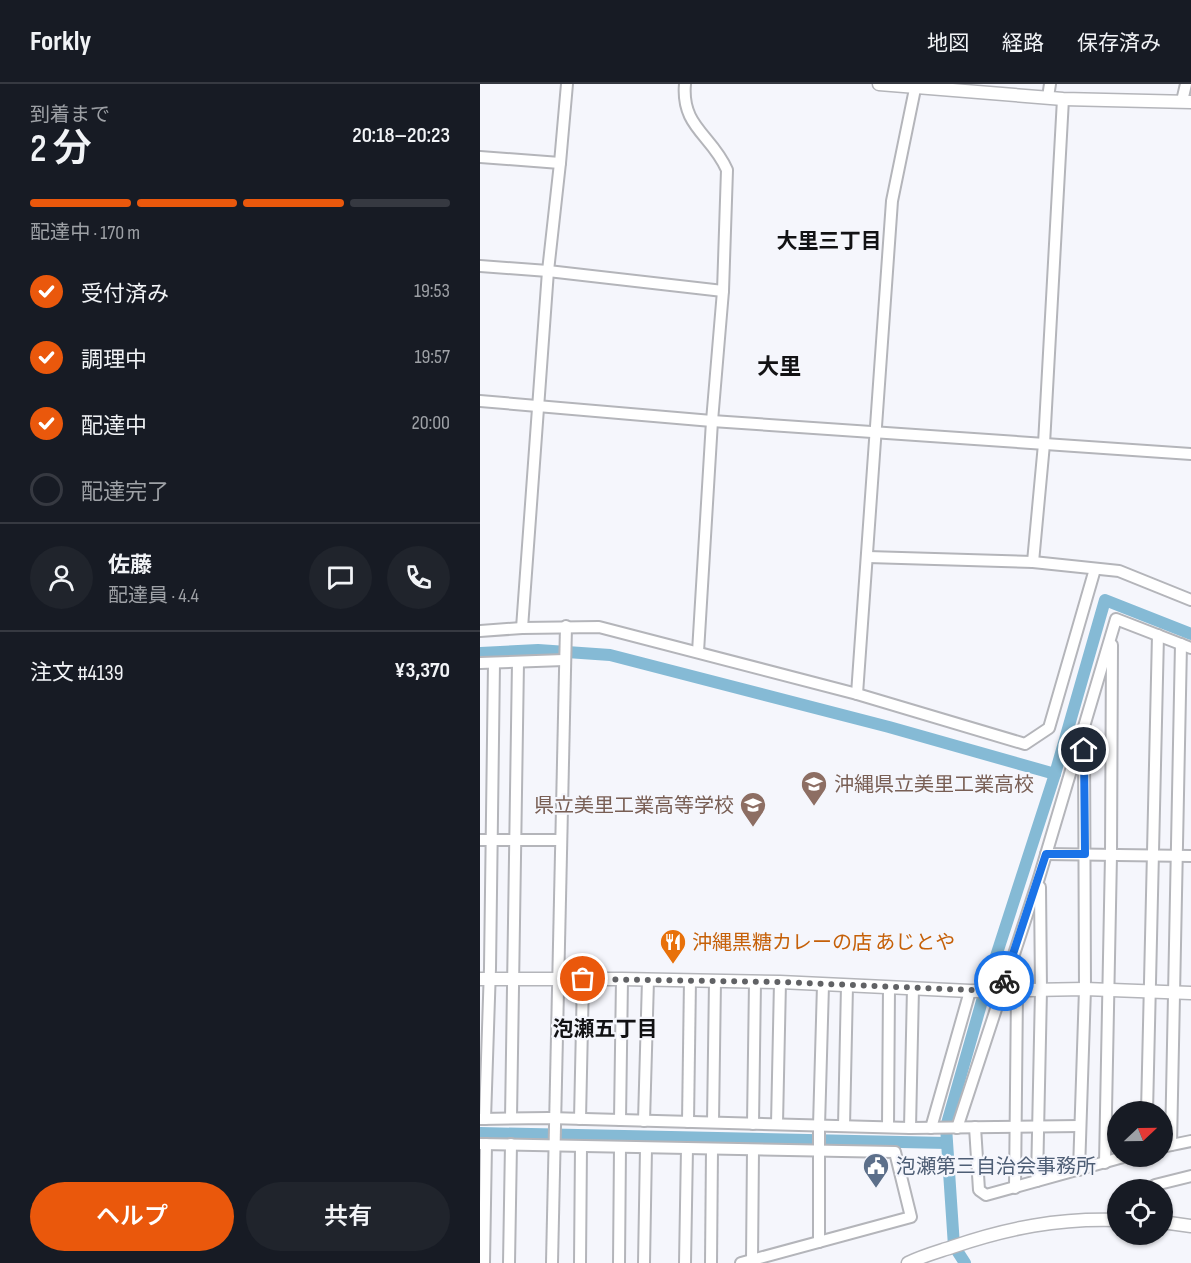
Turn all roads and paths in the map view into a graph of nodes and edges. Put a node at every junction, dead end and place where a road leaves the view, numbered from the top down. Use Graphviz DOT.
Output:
graph roads {
  1 [pos="567,84"];
  2 [pos="685,84"];
  3 [pos="879,84"];
  4 [pos="1050,84"];
  5 [pos="1186,84"];
  6 [pos="916,85"];
  7 [pos="1048,97"];
  8 [pos="1064,99"];
  9 [pos="1187,101"];
  10 [pos="480,157"];
  11 [pos="560,163"];
  12 [pos="480,266"];
  13 [pos="548,271"];
  14 [pos="723,291"];
  15 [pos="480,401"];
  16 [pos="539,405"];
  17 [pos="712,421"];
  18 [pos="875,433"];
  19 [pos="1044,444"];
  20 [pos="1191,454"];
  21 [pos="868,557"];
  22 [pos="1034,562"];
  23 [pos="1095,568"];
  24 [pos="1191,600"];
  25 [pos="566,626"];
  26 [pos="522,628"];
  27 [pos="480,631"];
  28 [pos="1112,633"];
  29 [pos="1158,635"];
  30 [pos="1186,646"];
  31 [pos="698,652"];
  32 [pos="564,660"];
  33 [pos="518,662"];
  34 [pos="480,663"];
  35 [pos="494,663"];
  36 [pos="857,694"];
  37 [pos="1084,729"];
  38 [pos="480,840"];
  39 [pos="492,840"];
  40 [pos="561,840"];
  41 [pos="516,841"];
  42 [pos="1046,854"];
  43 [pos="1085,854"];
  44 [pos="1111,855"];
  45 [pos="1152,855"];
  46 [pos="1175,856"];
  47 [pos="1191,856"];
  48 [pos="1039,878"];
  49 [pos="485,979"];
  50 [pos="514,979"];
  51 [pos="558,979"];
  52 [pos="583,979"];
  53 [pos="622,979"];
  54 [pos="648,980"];
  55 [pos="690,980"];
  56 [pos="715,981"];
  57 [pos="755,982"];
  58 [pos="780,982"];
  59 [pos="823,985"];
  60 [pos="847,986"];
  61 [pos="890,987"];
  62 [pos="913,988"];
  63 [pos="1084,989"];
  64 [pos="1041,990"];
  65 [pos="1107,990"];
  66 [pos="970,991"];
  67 [pos="1001,991"];
  68 [pos="1017,991"];
  69 [pos="1149,992"];
  70 [pos="1173,993"];
  71 [pos="1191,993"];
  72 [pos="1147,1101"];
  73 [pos="1169,1101"];
  74 [pos="511,1118"];
  75 [pos="554,1118"];
  76 [pos="483,1119"];
  77 [pos="580,1119"];
  78 [pos="620,1120"];
  79 [pos="644,1120"];
  80 [pos="688,1122"];
  81 [pos="713,1122"];
  82 [pos="753,1124"];
  83 [pos="777,1125"];
  84 [pos="819,1126"];
  85 [pos="844,1126"];
  86 [pos="1039,1126"];
  87 [pos="1080,1126"];
  88 [pos="888,1127"];
  89 [pos="975,1127"];
  90 [pos="1015,1127"];
  91 [pos="910,1128"];
  92 [pos="931,1128"];
  93 [pos="957,1128"];
  94 [pos="1191,1141"];
  95 [pos="483,1144"];
  96 [pos="511,1144"];
  97 [pos="554,1145"];
  98 [pos="1173,1145"];
  99 [pos="582,1146"];
  100 [pos="620,1147"];
  101 [pos="646,1148"];
  102 [pos="687,1148"];
  103 [pos="712,1149"];
  104 [pos="753,1150"];
  105 [pos="819,1152"];
  106 [pos="1105,1163"];
  107 [pos="1079,1170"];
  108 [pos="1191,1176"];
  109 [pos="1173,1180"];
  110 [pos="1037,1181"];
  111 [pos="1015,1188"];
  112 [pos="1107,1220"];
  113 [pos="1173,1224"];
  114 [pos="1191,1226"];
  115 [pos="819,1242"];
  116 [pos="746,1261"];
  117 [pos="912,1261"];
  118 [pos="484,1263"];
  119 [pos="509,1263"];
  120 [pos="552,1263"];
  121 [pos="580,1263"];
  122 [pos="619,1263"];
  123 [pos="644,1263"];
  124 [pos="685,1263"];
  125 [pos="711,1263"];
  1 -- 11 [label="street"];
  2 -- 14 [label="street"];
  3 -- 6 [label="street"];
  4 -- 7 [label="street"];
  5 -- 9 [label="street"];
  6 -- 7 [label="street"];
  6 -- 18 [label="street"];
  7 -- 8 [label="street"];
  8 -- 9 [label="street"];
  8 -- 19 [label="street"];
  10 -- 11 [label="street"];
  11 -- 13 [label="street"];
  12 -- 13 [label="street"];
  13 -- 14 [label="street"];
  13 -- 16 [label="street"];
  14 -- 17 [label="street"];
  15 -- 16 [label="street"];
  16 -- 17 [label="street"];
  16 -- 26 [label="street"];
  17 -- 18 [label="street"];
  17 -- 31 [label="street"];
  18 -- 19 [label="street"];
  18 -- 21 [label="street"];
  19 -- 20 [label="street"];
  19 -- 22 [label="street"];
  21 -- 22 [label="street"];
  21 -- 36 [label="street"];
  22 -- 23 [label="street"];
  23 -- 24 [label="street"];
  23 -- 36 [label="street"];
  25 -- 26 [label="street"];
  25 -- 31 [label="street"];
  25 -- 32 [label="street"];
  26 -- 27 [label="street"];
  28 -- 29 [label="street"];
  28 -- 37 [label="street"];
  28 -- 44 [label="street"];
  29 -- 30 [label="street"];
  29 -- 45 [label="street"];
  30 -- 46 [label="street"];
  31 -- 36 [label="street"];
  32 -- 33 [label="street"];
  32 -- 40 [label="street"];
  33 -- 35 [label="street"];
  33 -- 41 [label="street"];
  34 -- 35 [label="street"];
  35 -- 39 [label="street"];
  37 -- 42 [label="street"];
  37 -- 43 [label="street"];
  38 -- 39 [label="street"];
  39 -- 41 [label="street"];
  39 -- 49 [label="street"];
  40 -- 41 [label="street"];
  40 -- 51 [label="street"];
  41 -- 50 [label="street"];
  42 -- 43 [label="street"];
  42 -- 48 [label="street"];
  43 -- 44 [label="street"];
  43 -- 63 [label="street"];
  44 -- 45 [label="street"];
  44 -- 65 [label="street"];
  45 -- 46 [label="street"];
  45 -- 69 [label="street"];
  46 -- 47 [label="street"];
  46 -- 70 [label="street"];
  48 -- 64 [label="street"];
  48 -- 67 [label="street"];
  49 -- 50 [label="street"];
  49 -- 76 [label="street"];
  50 -- 51 [label="street"];
  50 -- 74 [label="street"];
  51 -- 52 [label="street"];
  51 -- 75 [label="street"];
  52 -- 53 [label="street"];
  52 -- 77 [label="street"];
  53 -- 54 [label="street"];
  53 -- 78 [label="street"];
  54 -- 55 [label="street"];
  54 -- 79 [label="street"];
  55 -- 56 [label="street"];
  55 -- 80 [label="street"];
  56 -- 57 [label="street"];
  56 -- 81 [label="street"];
  57 -- 58 [label="street"];
  57 -- 82 [label="street"];
  58 -- 59 [label="street"];
  58 -- 83 [label="street"];
  59 -- 60 [label="street"];
  59 -- 84 [label="street"];
  60 -- 61 [label="street"];
  60 -- 85 [label="street"];
  61 -- 62 [label="street"];
  61 -- 88 [label="street"];
  62 -- 66 [label="street"];
  62 -- 91 [label="street"];
  63 -- 64 [label="street"];
  63 -- 65 [label="street"];
  63 -- 87 [label="street"];
  64 -- 68 [label="street"];
  64 -- 86 [label="street"];
  65 -- 69 [label="street"];
  65 -- 106 [label="street"];
  66 -- 67 [label="street"];
  66 -- 92 [label="street"];
  67 -- 68 [label="street"];
  67 -- 93 [label="street"];
  68 -- 90 [label="street"];
  69 -- 70 [label="street"];
  69 -- 72 [label="street"];
  70 -- 71 [label="street"];
  70 -- 73 [label="street"];
  74 -- 75 [label="street"];
  74 -- 76 [label="street"];
  75 -- 77 [label="street"];
  75 -- 97 [label="street"];
  77 -- 78 [label="street"];
  78 -- 79 [label="street"];
  79 -- 80 [label="street"];
  80 -- 81 [label="street"];
  81 -- 82 [label="street"];
  82 -- 83 [label="street"];
  83 -- 84 [label="street"];
  84 -- 85 [label="street"];
  84 -- 105 [label="street"];
  85 -- 88 [label="street"];
  86 -- 87 [label="street"];
  86 -- 90 [label="street"];
  86 -- 110 [label="street"];
  87 -- 107 [label="street"];
  88 -- 91 [label="street"];
  89 -- 90 [label="street"];
  89 -- 93 [label="street"];
  89 -- 111 [label="street"];
  90 -- 111 [label="street"];
  91 -- 92 [label="street"];
  92 -- 93 [label="street"];
  94 -- 98 [label="street"];
  95 -- 96 [label="street"];
  95 -- 118 [label="street"];
  96 -- 97 [label="street"];
  96 -- 119 [label="street"];
  97 -- 99 [label="street"];
  97 -- 120 [label="street"];
  99 -- 100 [label="street"];
  99 -- 121 [label="street"];
  100 -- 101 [label="street"];
  100 -- 122 [label="street"];
  101 -- 102 [label="street"];
  101 -- 123 [label="street"];
  102 -- 103 [label="street"];
  102 -- 124 [label="street"];
  103 -- 104 [label="street"];
  103 -- 125 [label="street"];
  104 -- 105 [label="street"];
  104 -- 116 [label="street"];
  105 -- 115 [label="street"];
  105 -- 115 [label="street"];
  106 -- 107 [label="street"];
  107 -- 110 [label="street"];
  108 -- 109 [label="street"];
  110 -- 111 [label="street"];
  112 -- 117 [label="street"];
  113 -- 114 [label="street"];
  115 -- 116 [label="street"];
}
